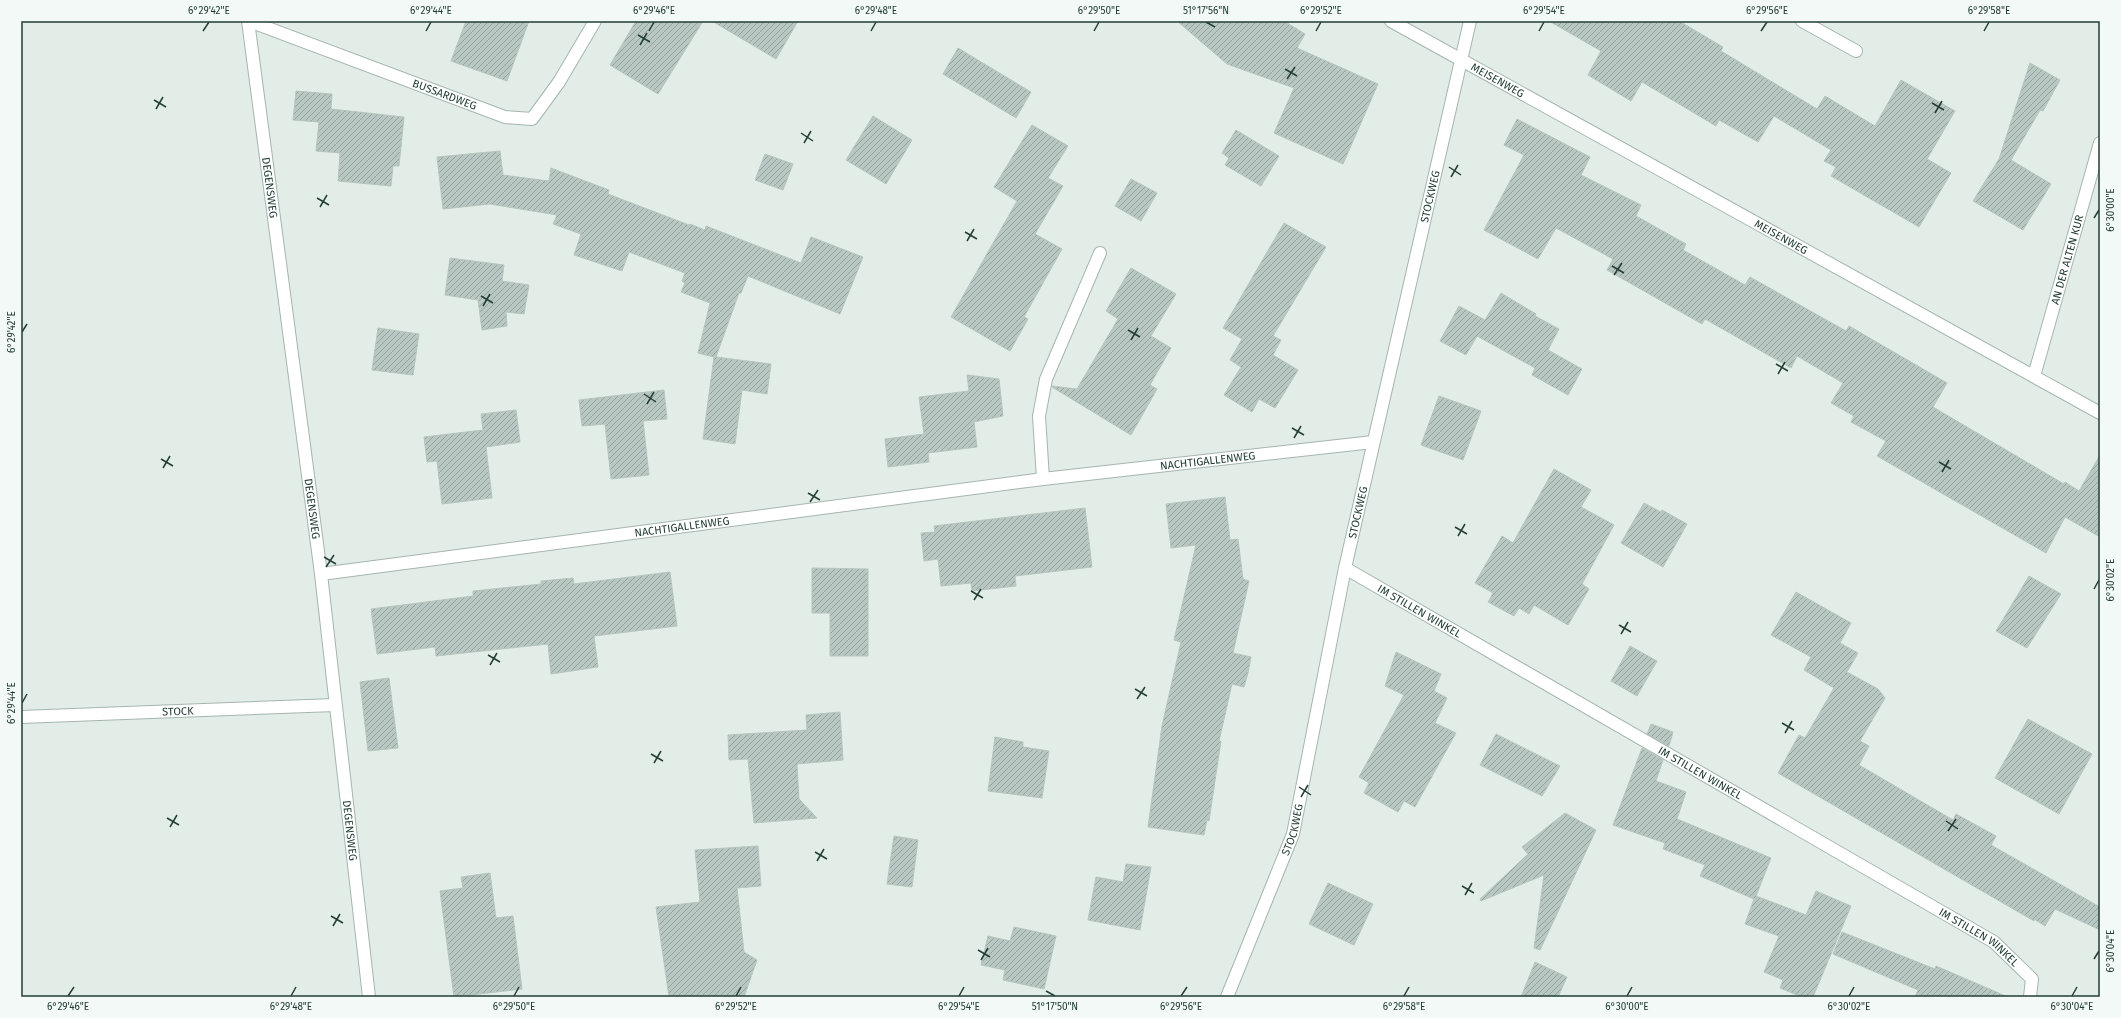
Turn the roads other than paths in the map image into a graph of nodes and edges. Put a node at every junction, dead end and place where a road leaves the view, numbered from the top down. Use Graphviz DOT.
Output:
graph roads {
  1 [pos="249,21"];
  2 [pos="596,21"];
  3 [pos="1391,21"];
  4 [pos="1470,21"];
  5 [pos="1802,21"];
  6 [pos="1856,51"];
  7 [pos="1461,61"];
  8 [pos="2100,143"];
  9 [pos="1100,253"];
  10 [pos="2034,376"];
  11 [pos="2100,413"];
  12 [pos="1373,442"];
  13 [pos="1043,479"];
  14 [pos="1345,568"];
  15 [pos="321,574"];
  16 [pos="335,705"];
  17 [pos="21,717"];
  18 [pos="369,997"];
  19 [pos="1227,997"];
  20 [pos="2030,997"];
  1 -- 2 [label="street, BUSSARDWEG"];
  1 -- 15 [label="street, DEGENSWEG"];
  3 -- 7 [label="street, MEISENWEG"];
  4 -- 7 [label="street, STOCKWEG"];
  5 -- 6 [label="street"];
  7 -- 10 [label="street, MEISENWEG"];
  7 -- 12 [label="street, STOCKWEG"];
  8 -- 10 [label="street, AN DER ALTEN KUR"];
  9 -- 13 [label="street"];
  10 -- 11 [label="street, MEISENWEG"];
  12 -- 13 [label="street, NACHTIGALLENWEG"];
  12 -- 14 [label="street, STOCKWEG"];
  13 -- 15 [label="street, NACHTIGALLENWEG"];
  14 -- 19 [label="street, STOCKWEG"];
  14 -- 20 [label="street, IM STILLEN WINKEL"];
  15 -- 16 [label="street, DEGENSWEG"];
  16 -- 17 [label="street, STOCK"];
  16 -- 18 [label="street, DEGENSWEG"];
}
